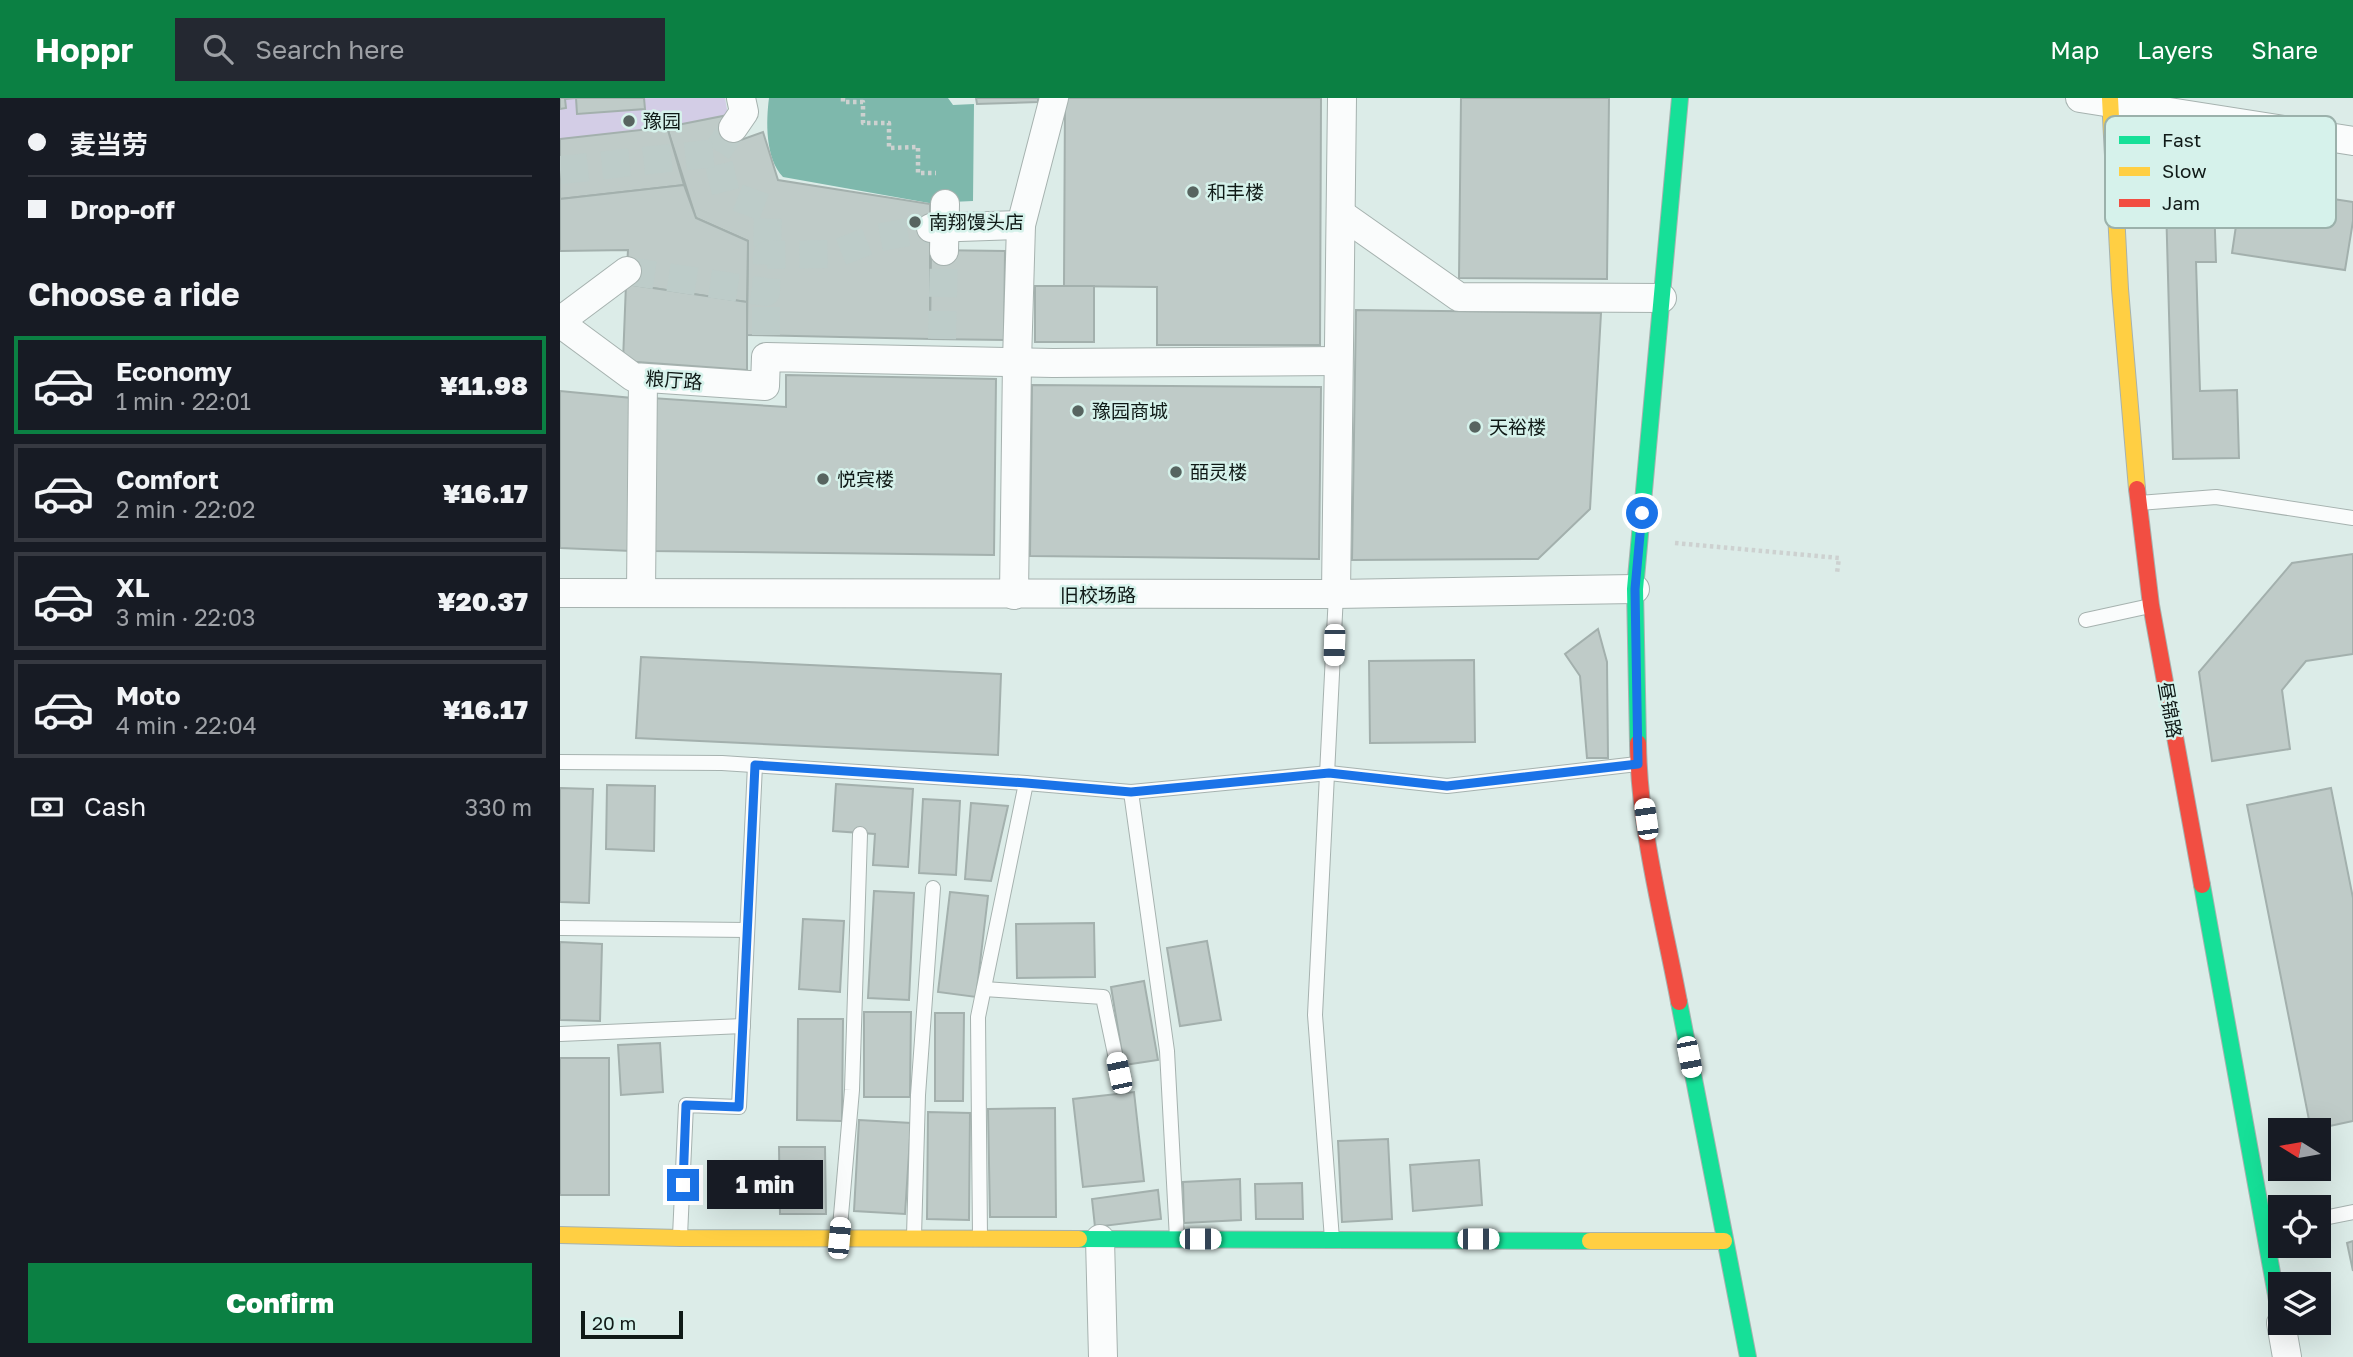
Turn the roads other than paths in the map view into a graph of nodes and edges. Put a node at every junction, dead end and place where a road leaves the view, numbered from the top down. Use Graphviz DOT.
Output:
graph roads {
  1 [pos="741,98"];
  2 [pos="1054,98"];
  3 [pos="1342,98"];
  4 [pos="1680,98"];
  5 [pos="2080,98"];
  6 [pos="2110,100"];
  7 [pos="2205,116"];
  8 [pos="733,128"];
  9 [pos="1341,214"];
  10 [pos="1021,225"];
  11 [pos="941,227"];
  12 [pos="2117,228"];
  13 [pos="627,271"];
  14 [pos="1662,298"];
  15 [pos="560,322"];
  16 [pos="1338,361"];
  17 [pos="1017,362"];
  18 [pos="643,378"];
  19 [pos="2137,503"];
  20 [pos="2353,518"];
  21 [pos="1635,589"];
  22 [pos="560,593"];
  23 [pos="641,593"];
  24 [pos="1336,594"];
  25 [pos="1014,595"];
  26 [pos="2151,606"];
  27 [pos="2086,620"];
  28 [pos="560,762"];
  29 [pos="1638,764"];
  30 [pos="755,765"];
  31 [pos="1329,773"];
  32 [pos="1026,783"];
  33 [pos="1131,792"];
  34 [pos="860,834"];
  35 [pos="933,888"];
  36 [pos="560,928"];
  37 [pos="747,930"];
  38 [pos="984,989"];
  39 [pos="743,1026"];
  40 [pos="560,1034"];
  41 [pos="1119,1073"];
  42 [pos="2268,1203"];
  43 [pos="2353,1212"];
  44 [pos="2331,1217"];
  45 [pos="560,1235"];
  46 [pos="680,1238"];
  47 [pos="839,1238"];
  48 [pos="914,1238"];
  49 [pos="980,1238"];
  50 [pos="1100,1239"];
  51 [pos="1177,1239"];
  52 [pos="1332,1239"];
  53 [pos="1724,1241"];
  54 [pos="2283,1335"];
  55 [pos="1103,1357"];
  56 [pos="1748,1357"];
  57 [pos="2287,1357"];
  1 -- 8 [label="street"];
  2 -- 10 [label="street"];
  3 -- 9 [label="street"];
  4 -- 14 [label="street"];
  5 -- 6 [label="street"];
  6 -- 7 [label="street"];
  9 -- 14 [label="street"];
  9 -- 16 [label="street"];
  10 -- 11 [label="street"];
  10 -- 17 [label="street"];
  12 -- 19 [label="street, 昼锦路"];
  13 -- 15 [label="street"];
  14 -- 21 [label="street"];
  15 -- 18 [label="street, 粮厅路"];
  16 -- 17 [label="street"];
  16 -- 24 [label="street"];
  17 -- 18 [label="street, 粮厅路"];
  17 -- 25 [label="street"];
  18 -- 23 [label="street"];
  19 -- 20 [label="lane"];
  19 -- 26 [label="street, 昼锦路"];
  21 -- 24 [label="street, 旧校场路"];
  21 -- 29 [label="street"];
  22 -- 23 [label="street, 旧校场路"];
  23 -- 25 [label="street, 旧校场路"];
  24 -- 25 [label="street, 旧校场路"];
  24 -- 31 [label="lane"];
  26 -- 27 [label="lane"];
  26 -- 42 [label="street, 昼锦路"];
  28 -- 30 [label="lane"];
  29 -- 31 [label="lane"];
  29 -- 53 [label="street"];
  30 -- 32 [label="lane"];
  30 -- 37 [label="lane"];
  31 -- 33 [label="lane"];
  31 -- 52 [label="lane"];
  32 -- 33 [label="lane"];
  32 -- 38 [label="lane"];
  33 -- 51 [label="lane"];
  34 -- 47 [label="lane"];
  35 -- 48 [label="lane"];
  36 -- 37 [label="lane"];
  37 -- 39 [label="lane"];
  38 -- 41 [label="lane"];
  38 -- 49 [label="lane"];
  39 -- 40 [label="lane"];
  39 -- 46 [label="lane"];
  43 -- 44 [label="lane"];
  45 -- 46 [label="street"];
  46 -- 47 [label="street"];
  47 -- 48 [label="street"];
  48 -- 49 [label="street"];
  49 -- 50 [label="street"];
  50 -- 51 [label="street"];
  50 -- 55 [label="street"];
  51 -- 52 [label="street"];
  52 -- 53 [label="street"];
  53 -- 56 [label="street"];
  54 -- 57 [label="street"];
}
